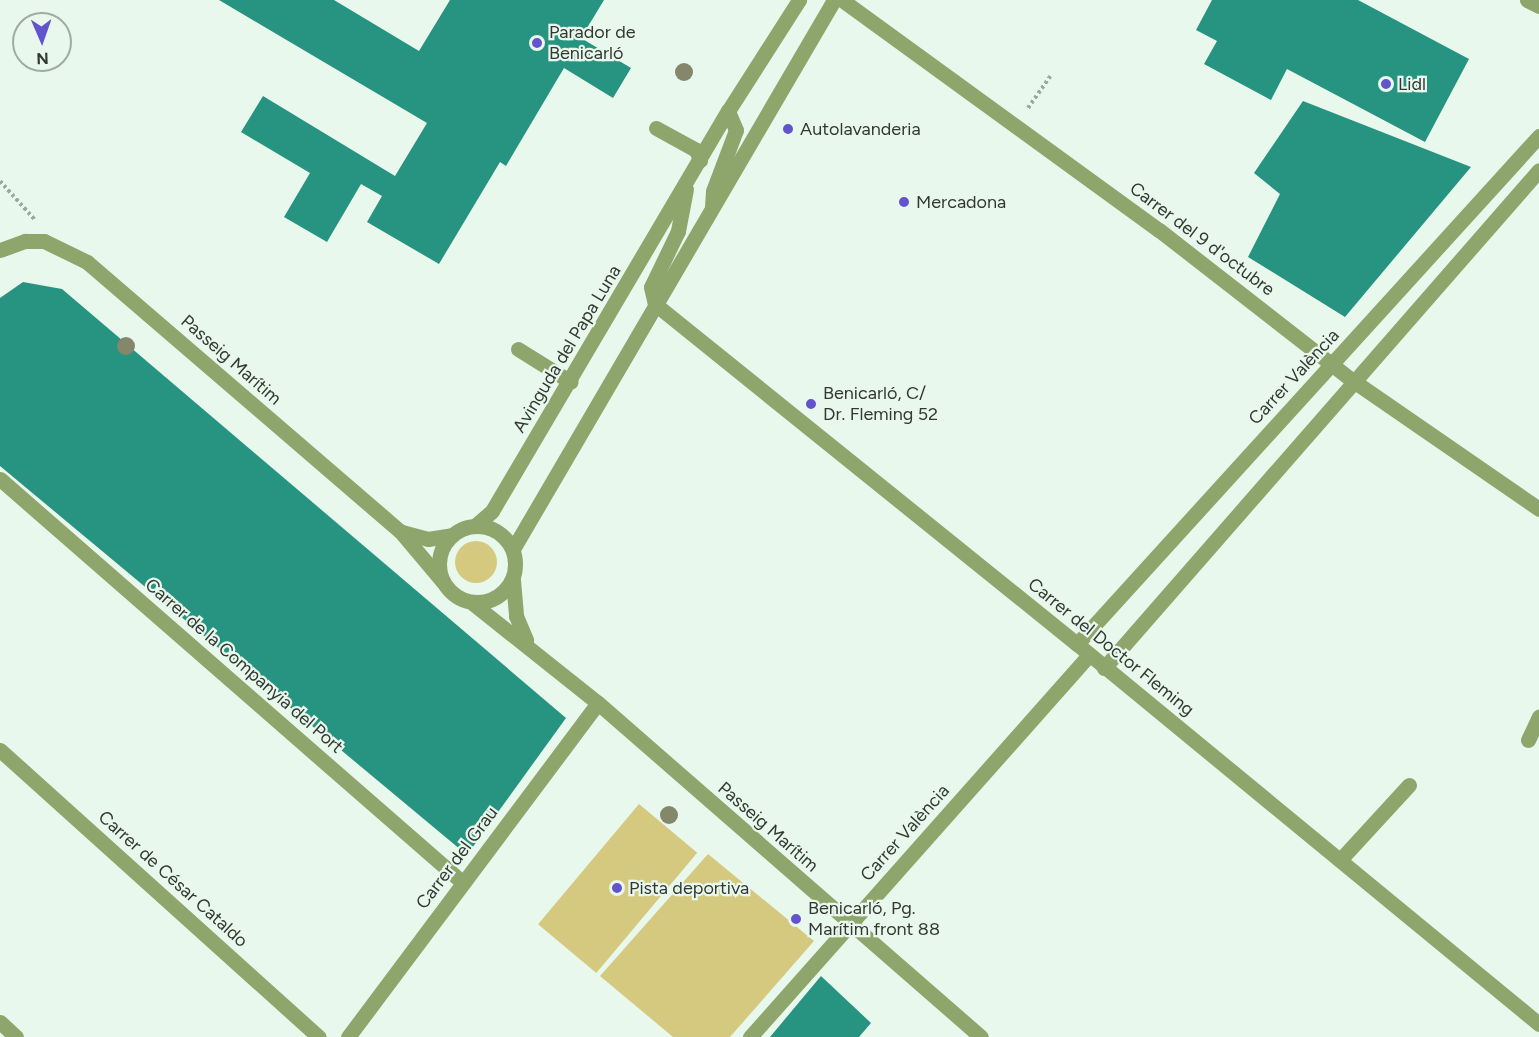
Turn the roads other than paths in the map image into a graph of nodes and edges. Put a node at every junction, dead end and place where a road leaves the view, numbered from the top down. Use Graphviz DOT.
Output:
graph roads {
  1 [pos="799,0"];
  2 [pos="834,0"];
  3 [pos="842,0"];
  4 [pos="1527,0"];
  5 [pos="1539,6"];
  6 [pos="728,111"];
  7 [pos="656,128"];
  8 [pos="1539,136"];
  9 [pos="700,160"];
  10 [pos="1539,170"];
  11 [pos="686,189"];
  12 [pos="712,206"];
  13 [pos="0,250"];
  14 [pos="655,304"];
  15 [pos="518,349"];
  16 [pos="1334,363"];
  17 [pos="1352,380"];
  18 [pos="571,382"];
  19 [pos="0,479"];
  20 [pos="1539,509"];
  21 [pos="476,525"];
  22 [pos="400,531"];
  23 [pos="452,536"];
  24 [pos="513,549"];
  25 [pos="513,580"];
  26 [pos="443,582"];
  27 [pos="471,602"];
  28 [pos="1077,644"];
  29 [pos="529,645"];
  30 [pos="1089,655"];
  31 [pos="1104,668"];
  32 [pos="598,703"];
  33 [pos="1539,716"];
  34 [pos="1528,740"];
  35 [pos="0,750"];
  36 [pos="1408,785"];
  37 [pos="1340,860"];
  38 [pos="462,882"];
  39 [pos="850,925"];
  40 [pos="0,1022"];
  41 [pos="1539,1024"];
  42 [pos="16,1037"];
  43 [pos="319,1037"];
  44 [pos="348,1037"];
  45 [pos="750,1037"];
  46 [pos="981,1037"];
  1 -- 6 [label="street, Avinguda del Papa Luna"];
  2 -- 12 [label="street, Avinguda del Papa Luna"];
  3 -- 16 [label="street, Carrer del 9 d'octubre"];
  4 -- 5 [label="street"];
  6 -- 9 [label="street, Avinguda del Papa Luna"];
  6 -- 12 [label="street"];
  7 -- 9 [label="street"];
  8 -- 16 [label="street, Carrer València"];
  9 -- 11 [label="street, Avinguda del Papa Luna"];
  10 -- 17 [label="street"];
  11 -- 14 [label="street, Avinguda del Papa Luna"];
  11 -- 18 [label="street, Avinguda del Papa Luna"];
  12 -- 14 [label="street, Avinguda del Papa Luna"];
  13 -- 22 [label="street, Passeig Marítim"];
  14 -- 24 [label="street, Avinguda del Papa Luna"];
  14 -- 28 [label="street, Carrer del Doctor Fleming"];
  15 -- 18 [label="street"];
  16 -- 17 [label="street, Carrer del 9 d'octubre"];
  16 -- 28 [label="street, Carrer València"];
  17 -- 20 [label="street, Carrer del 9 d'octubre"];
  17 -- 31 [label="street"];
  18 -- 21 [label="street, Avinguda del Papa Luna"];
  19 -- 38 [label="street, Carrer de la Companyia del Port"];
  21 -- 23 [label="street"];
  21 -- 24 [label="street"];
  22 -- 23 [label="street, Passeig Marítim"];
  22 -- 26 [label="street, Passeig Marítim"];
  23 -- 26 [label="street"];
  24 -- 25 [label="street"];
  25 -- 27 [label="street"];
  25 -- 29 [label="street, Passeig Marítim"];
  26 -- 27 [label="street"];
  27 -- 29 [label="street, Passeig Marítim"];
  28 -- 30 [label="street, Carrer del Doctor Fleming"];
  29 -- 32 [label="street, Passeig Marítim"];
  30 -- 31 [label="street, Carrer del Doctor Fleming"];
  30 -- 39 [label="street, Carrer València"];
  31 -- 37 [label="street, Carrer del Doctor Fleming"];
  32 -- 38 [label="street, Carrer del Grau"];
  32 -- 39 [label="street, Passeig Marítim"];
  33 -- 34 [label="street"];
  35 -- 43 [label="street, Carrer de César Cataldo"];
  36 -- 37 [label="street"];
  37 -- 41 [label="street, Carrer del Doctor Fleming"];
  38 -- 44 [label="street, Carrer del Grau"];
  39 -- 45 [label="street, Carrer València"];
  39 -- 46 [label="street, Passeig Marítim"];
  40 -- 42 [label="street"];
}
